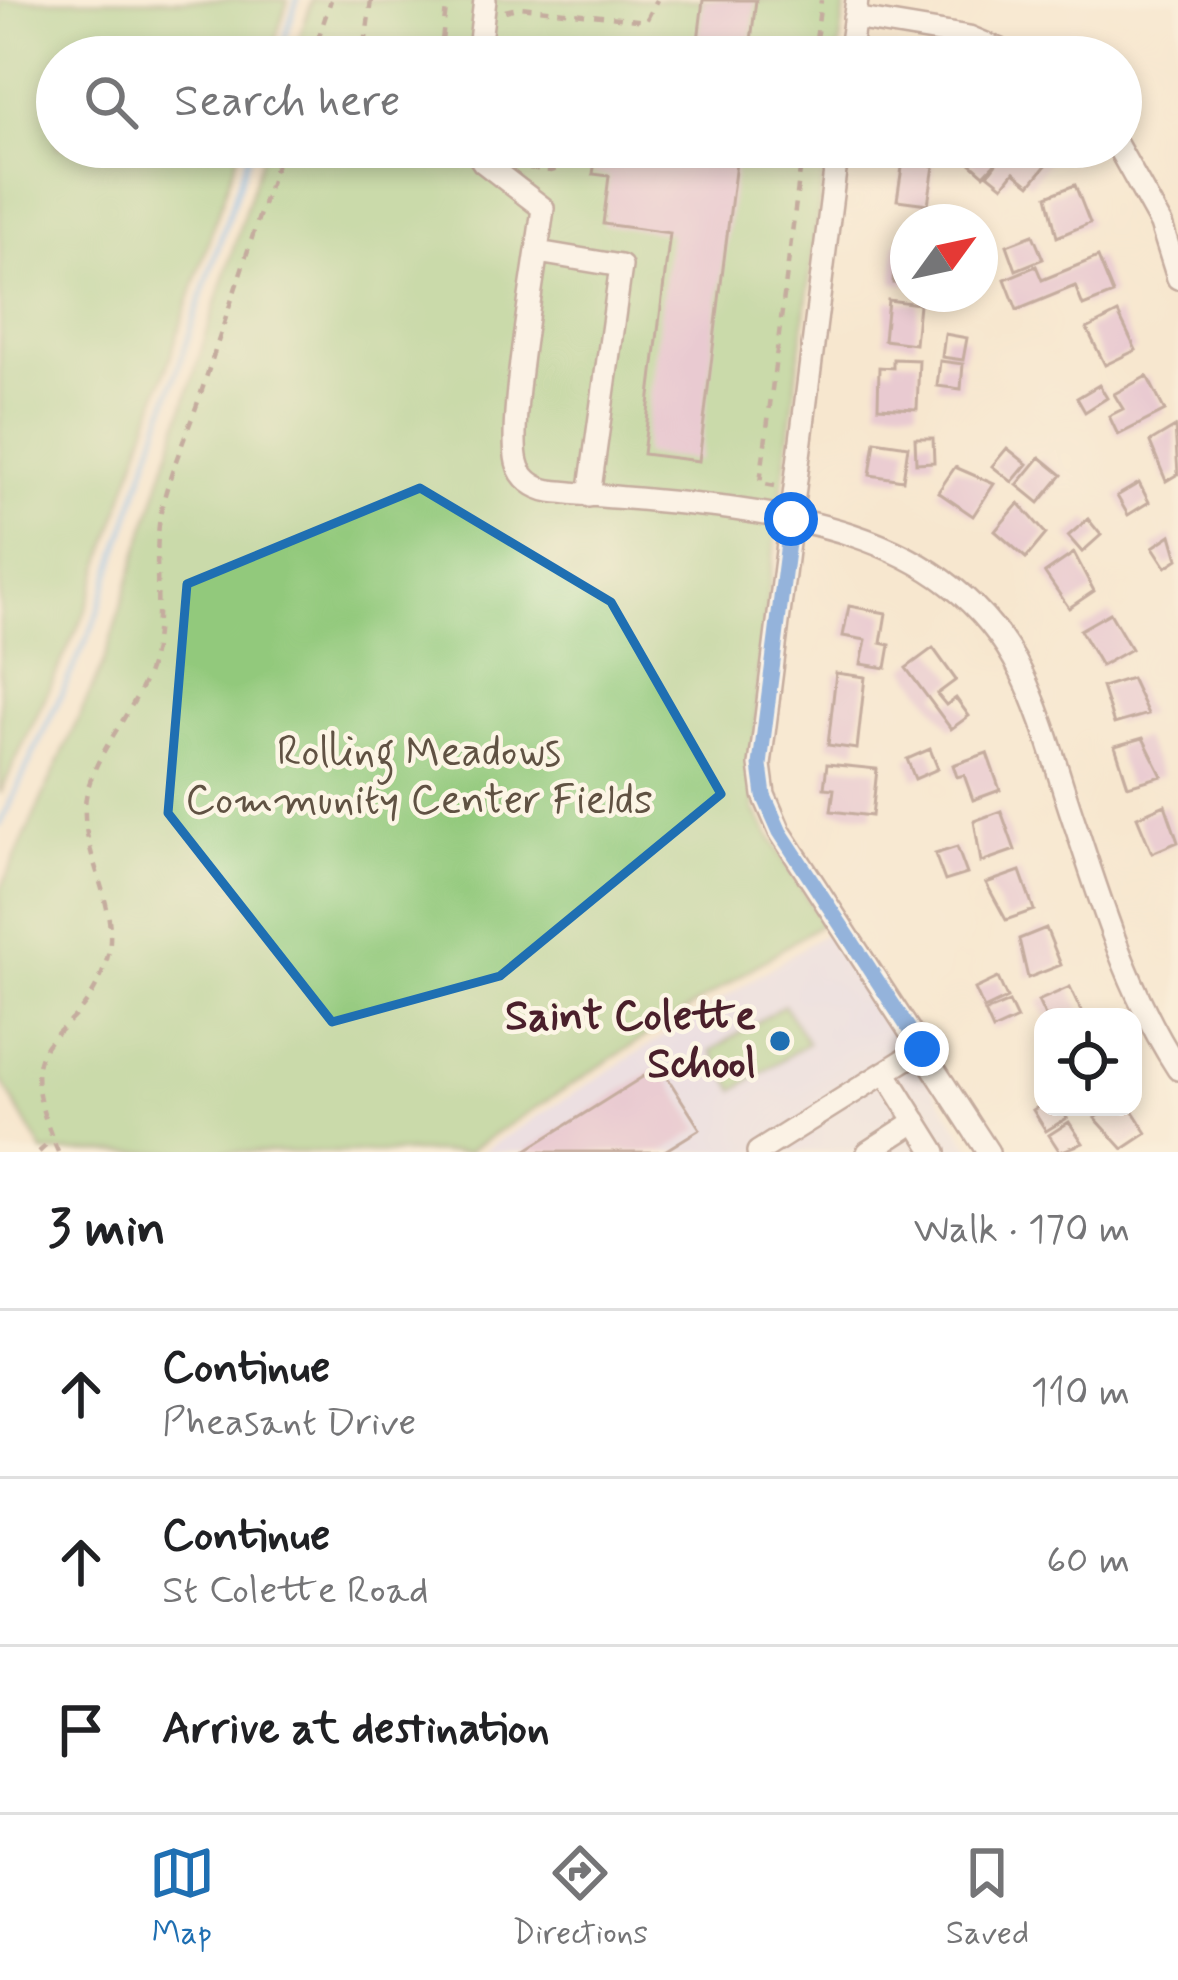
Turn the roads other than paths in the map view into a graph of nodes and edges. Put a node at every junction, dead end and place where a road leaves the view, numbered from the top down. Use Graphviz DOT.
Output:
graph roads {
  1 [pos="485,0"];
  2 [pos="855,9"];
  3 [pos="481,36"];
  4 [pos="965,36"];
  5 [pos="491,168"];
  6 [pos="835,168"];
  7 [pos="1130,168"];
  8 [pos="538,252"];
  9 [pos="1178,278"];
  10 [pos="589,496"];
  11 [pos="791,519"];
  12 [pos="922,1049"];
  13 [pos="1174,1055"];
  14 [pos="885,1072"];
  15 [pos="916,1121"];
  16 [pos="758,1152"];
  17 [pos="868,1152"];
  18 [pos="935,1152"];
  19 [pos="988,1152"];
  1 -- 3 [label="street"];
  2 -- 4 [label="street"];
  5 -- 8 [label="street"];
  6 -- 11 [label="street"];
  7 -- 9 [label="street"];
  8 -- 10 [label="street"];
  8 -- 10 [label="street"];
  10 -- 11 [label="street"];
  11 -- 12 [label="street"];
  11 -- 13 [label="street"];
  12 -- 14 [label="street"];
  12 -- 19 [label="street"];
  14 -- 15 [label="street"];
  14 -- 16 [label="street"];
  15 -- 17 [label="street"];
  15 -- 18 [label="street"];
}
